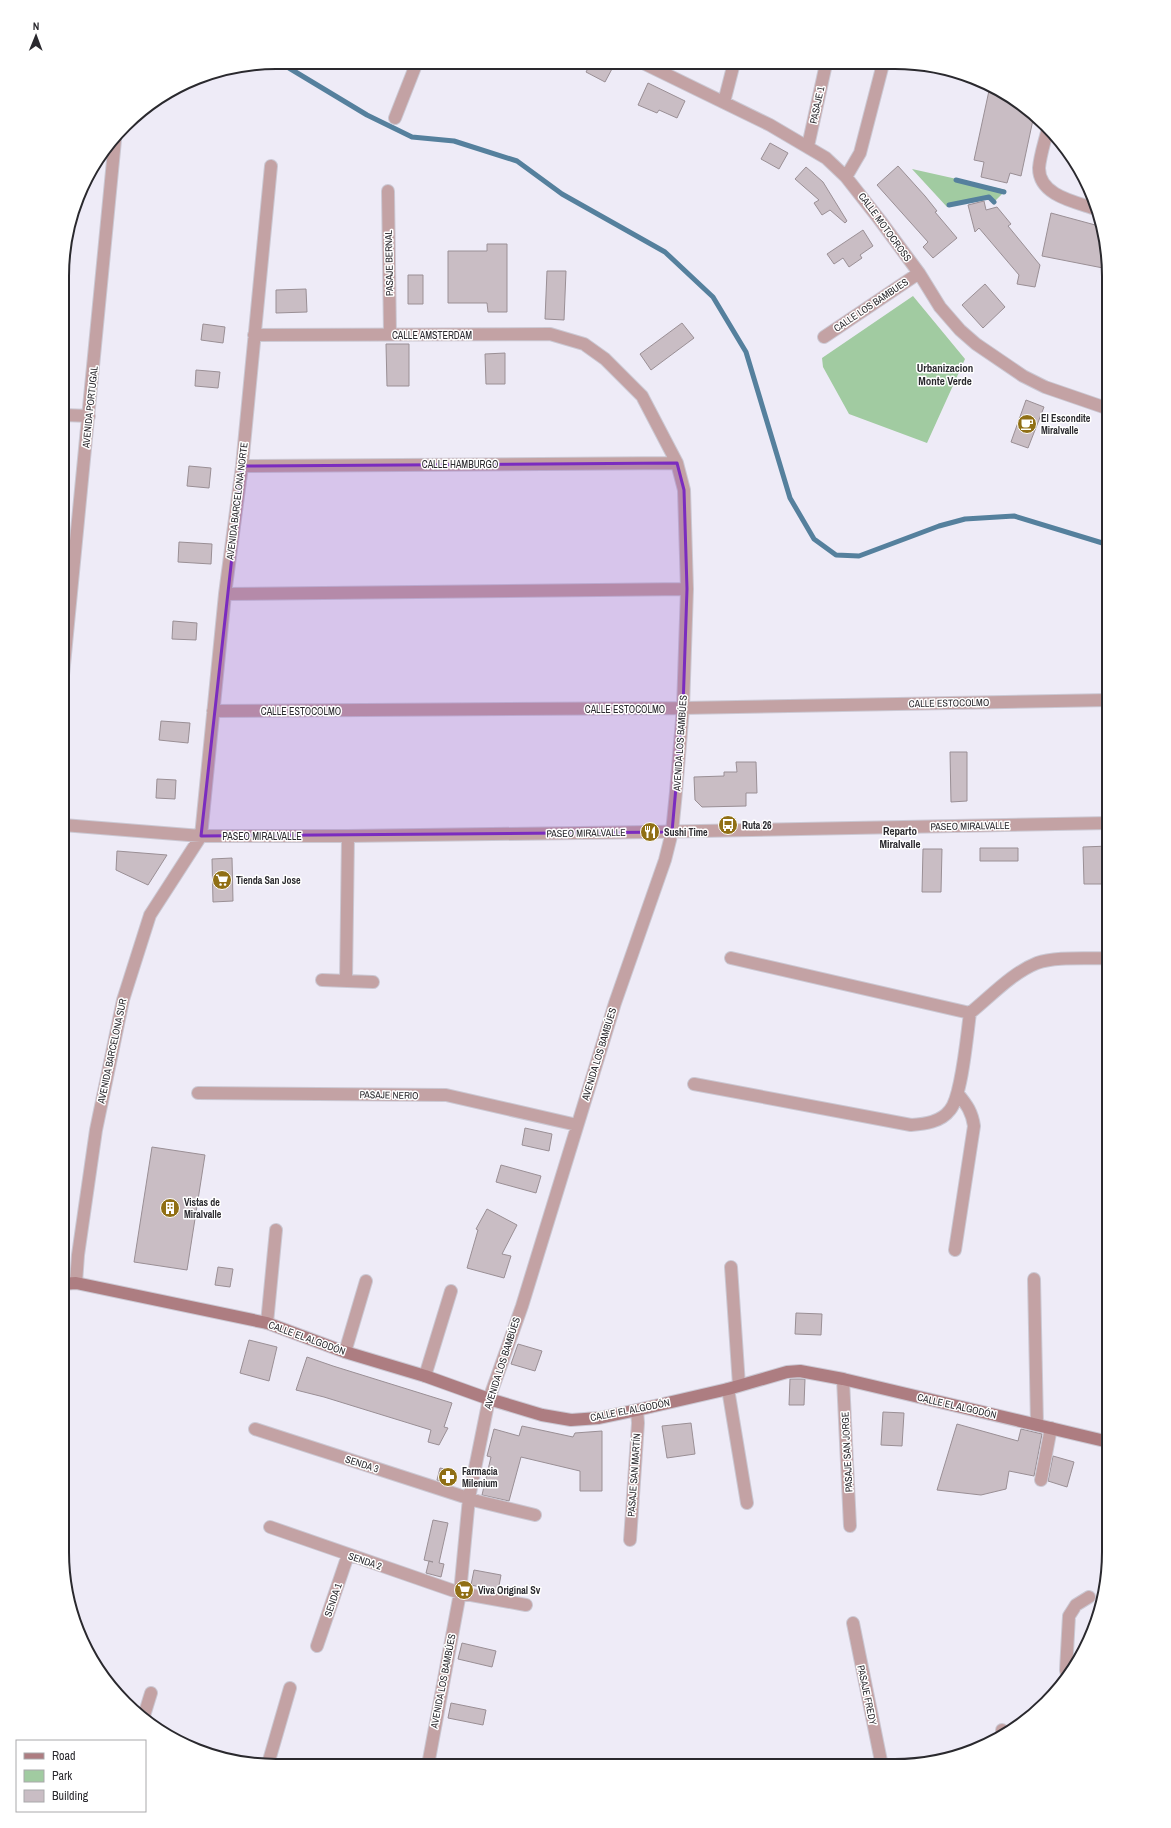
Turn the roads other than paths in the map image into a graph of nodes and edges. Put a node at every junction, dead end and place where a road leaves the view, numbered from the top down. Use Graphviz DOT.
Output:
graph roads {
  1 [pos="414,69"];
  2 [pos="655,69"];
  3 [pos="732,69"];
  4 [pos="825,69"];
  5 [pos="882,69"];
  6 [pos="724,102"];
  7 [pos="395,118"];
  8 [pos="1046,135"];
  9 [pos="115,145"];
  10 [pos="808,146"];
  11 [pos="271,166"];
  12 [pos="846,177"];
  13 [pos="388,191"];
  14 [pos="1090,207"];
  15 [pos="918,273"];
  16 [pos="254,335"];
  17 [pos="390,335"];
  18 [pos="824,337"];
  19 [pos="605,359"];
  20 [pos="1102,407"];
  21 [pos="69,415"];
  22 [pos="89,416"];
  23 [pos="677,463"];
  24 [pos="242,466"];
  25 [pos="687,588"];
  26 [pos="225,594"];
  27 [pos="69,615"];
  28 [pos="1102,700"];
  29 [pos="683,708"];
  30 [pos="213,711"];
  31 [pos="1102,823"];
  32 [pos="69,825"];
  33 [pos="672,832"];
  34 [pos="201,836"];
  35 [pos="348,836"];
  36 [pos="731,958"];
  37 [pos="1102,958"];
  38 [pos="322,980"];
  39 [pos="346,981"];
  40 [pos="373,982"];
  41 [pos="970,1013"];
  42 [pos="694,1084"];
  43 [pos="198,1093"];
  44 [pos="958,1094"];
  45 [pos="577,1124"];
  46 [pos="276,1230"];
  47 [pos="955,1250"];
  48 [pos="730,1267"];
  49 [pos="1034,1278"];
  50 [pos="366,1281"];
  51 [pos="76,1282"];
  52 [pos="69,1283"];
  53 [pos="451,1291"];
  54 [pos="267,1323"];
  55 [pos="345,1352"];
  56 [pos="425,1376"];
  57 [pos="843,1379"];
  58 [pos="733,1387"];
  59 [pos="489,1399"];
  60 [pos="637,1410"];
  61 [pos="1037,1425"];
  62 [pos="1051,1428"];
  63 [pos="255,1429"];
  64 [pos="1102,1440"];
  65 [pos="1041,1480"];
  66 [pos="469,1498"];
  67 [pos="747,1503"];
  68 [pos="535,1515"];
  69 [pos="850,1526"];
  70 [pos="270,1527"];
  71 [pos="630,1540"];
  72 [pos="348,1555"];
  73 [pos="460,1592"];
  74 [pos="1090,1597"];
  75 [pos="526,1605"];
  76 [pos="852,1623"];
  77 [pos="317,1646"];
  78 [pos="1066,1668"];
  79 [pos="290,1688"];
  80 [pos="151,1693"];
  81 [pos="145,1712"];
  82 [pos="269,1759"];
  83 [pos="429,1759"];
  84 [pos="881,1759"];
  1 -- 7 [label="street"];
  2 -- 6 [label="street, CALLE MOTOCROSS"];
  3 -- 6 [label="street"];
  4 -- 10 [label="street, PASAJE 1"];
  5 -- 12 [label="street"];
  6 -- 10 [label="street, CALLE MOTOCROSS"];
  8 -- 14 [label="street"];
  9 -- 22 [label="street, AVENIDA PORTUGAL"];
  10 -- 12 [label="street, CALLE MOTOCROSS"];
  11 -- 16 [label="street, AVENIDA BARCELONA NORTE"];
  12 -- 15 [label="street, CALLE MOTOCROSS"];
  13 -- 17 [label="street, PASAJE BERNAL"];
  15 -- 18 [label="street, CALLE LOS BAMBUES"];
  15 -- 20 [label="street, CALLE MOTOCROSS"];
  16 -- 17 [label="street, CALLE AMSTERDAM"];
  16 -- 24 [label="street, AVENIDA BARCELONA NORTE"];
  17 -- 19 [label="street, CALLE AMSTERDAM"];
  19 -- 23 [label="street, AVENIDA LOS BAMBÚES"];
  21 -- 22 [label="street"];
  22 -- 27 [label="street, AVENIDA PORTUGAL"];
  23 -- 24 [label="street, CALLE HAMBURGO"];
  23 -- 25 [label="street, AVENIDA LOS BAMBÚES"];
  24 -- 26 [label="street, AVENIDA BARCELONA NORTE"];
  25 -- 26 [label="street"];
  25 -- 29 [label="street, AVENIDA LOS BAMBÚES"];
  26 -- 30 [label="street, AVENIDA BARCELONA NORTE"];
  28 -- 29 [label="street, CALLE ESTOCOLMO"];
  29 -- 30 [label="street, CALLE ESTOCOLMO"];
  29 -- 33 [label="street, AVENIDA LOS BAMBÚES"];
  30 -- 34 [label="street, AVENIDA BARCELONA NORTE"];
  31 -- 33 [label="street, PASEO MIRALVALLE"];
  32 -- 34 [label="street, PASEO MIRALVALLE"];
  33 -- 35 [label="street, PASEO MIRALVALLE"];
  33 -- 45 [label="street, AVENIDA LOS BAMBÚES"];
  34 -- 35 [label="street, PASEO MIRALVALLE"];
  34 -- 51 [label="street, AVENIDA BARCELONA SUR"];
  35 -- 39 [label="street"];
  36 -- 41 [label="street"];
  37 -- 41 [label="street"];
  38 -- 39 [label="street"];
  39 -- 40 [label="street"];
  41 -- 44 [label="street"];
  42 -- 44 [label="street"];
  43 -- 45 [label="street, PASAJE NERIO"];
  44 -- 47 [label="street"];
  45 -- 59 [label="street, AVENIDA LOS BAMBÚES"];
  46 -- 54 [label="street"];
  48 -- 58 [label="street"];
  49 -- 61 [label="street"];
  50 -- 55 [label="street"];
  51 -- 52 [label="street, CALLE EL ALGODÓN"];
  51 -- 54 [label="street, CALLE EL ALGODÓN"];
  53 -- 56 [label="street"];
  54 -- 55 [label="street, CALLE EL ALGODÓN"];
  55 -- 56 [label="street, CALLE EL ALGODÓN"];
  56 -- 59 [label="street, CALLE EL ALGODÓN"];
  57 -- 58 [label="street, CALLE EL ALGODÓN"];
  57 -- 61 [label="street, CALLE EL ALGODÓN"];
  57 -- 69 [label="street, PASAJE SAN JORGE"];
  58 -- 60 [label="street, CALLE EL ALGODÓN"];
  58 -- 67 [label="street"];
  59 -- 60 [label="street, CALLE EL ALGODÓN"];
  59 -- 66 [label="street, AVENIDA LOS BAMBÚES"];
  60 -- 71 [label="street, PASAJE SAN MARTÍN"];
  61 -- 62 [label="street, CALLE EL ALGODÓN"];
  62 -- 64 [label="street, CALLE EL ALGODÓN"];
  62 -- 65 [label="street"];
  63 -- 66 [label="street, SENDA 3"];
  66 -- 68 [label="street, SENDA 3"];
  66 -- 73 [label="street, AVENIDA LOS BAMBÚES"];
  70 -- 72 [label="street, SENDA 2"];
  72 -- 73 [label="street, SENDA 2"];
  72 -- 77 [label="street, SENDA 1"];
  73 -- 75 [label="street, SENDA 2"];
  73 -- 83 [label="street, AVENIDA LOS BAMBÚES"];
  74 -- 78 [label="street"];
  76 -- 84 [label="street, PASAJE FREDY"];
  79 -- 82 [label="street"];
  80 -- 81 [label="street"];
}
